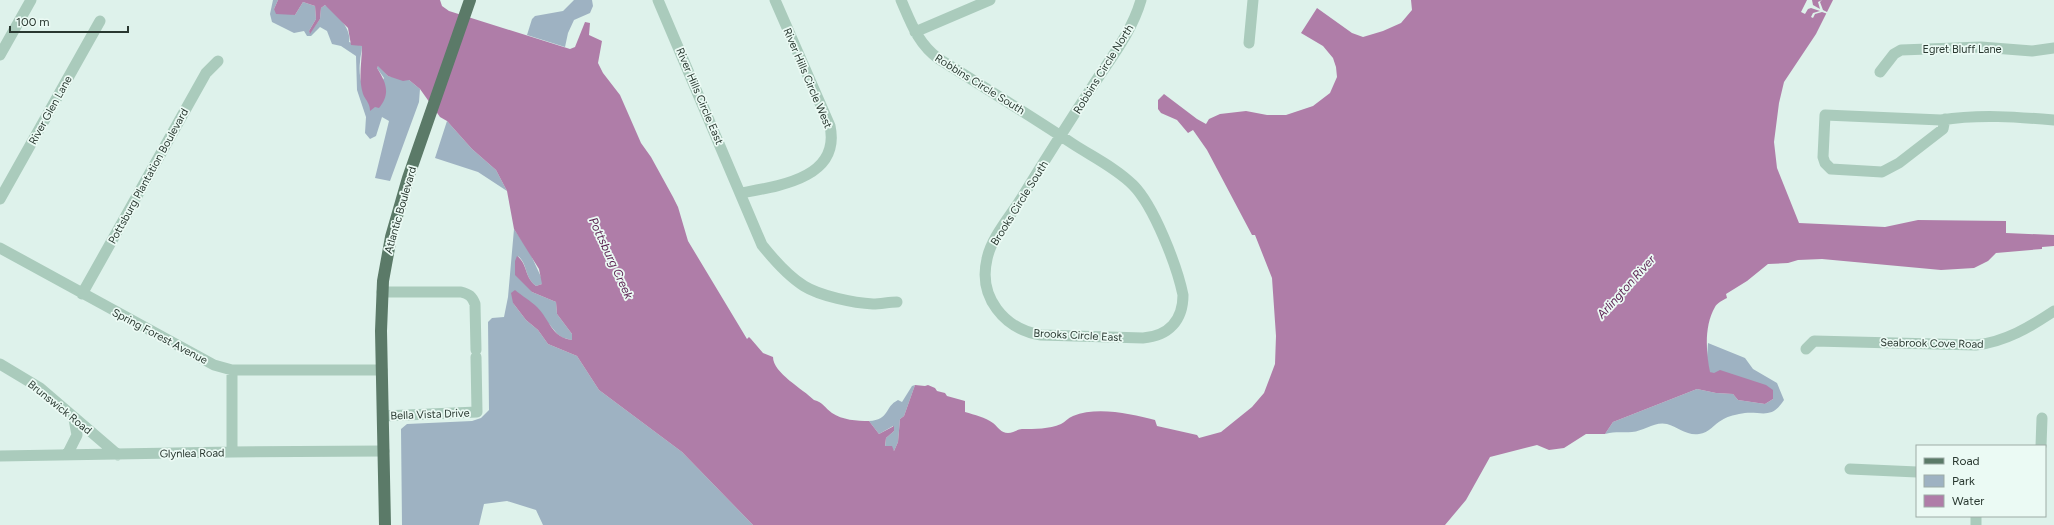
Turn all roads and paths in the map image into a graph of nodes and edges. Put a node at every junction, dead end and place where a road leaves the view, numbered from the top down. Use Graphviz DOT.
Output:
graph roads {
  1 [pos="30,0"];
  2 [pos="658,0"];
  3 [pos="775,0"];
  4 [pos="901,0"];
  5 [pos="990,0"];
  6 [pos="1141,0"];
  7 [pos="1253,0"];
  8 [pos="468,5"];
  9 [pos="100,21"];
  10 [pos="915,32"];
  11 [pos="1249,43"];
  12 [pos="2054,48"];
  13 [pos="0,55"];
  14 [pos="218,61"];
  15 [pos="1880,72"];
  16 [pos="1945,119"];
  17 [pos="2054,120"];
  18 [pos="1060,136"];
  19 [pos="742,193"];
  20 [pos="0,200"];
  21 [pos="0,248"];
  22 [pos="382,292"];
  23 [pos="82,294"];
  24 [pos="989,297"];
  25 [pos="897,302"];
  26 [pos="2054,311"];
  27 [pos="1176,322"];
  28 [pos="2038,322"];
  29 [pos="2054,322"];
  30 [pos="1806,349"];
  31 [pos="0,364"];
  32 [pos="232,370"];
  33 [pos="382,370"];
  34 [pos="383,416"];
  35 [pos="2042,418"];
  36 [pos="74,419"];
  37 [pos="2041,445"];
  38 [pos="384,451"];
  39 [pos="232,452"];
  40 [pos="118,454"];
  41 [pos="67,455"];
  42 [pos="0,456"];
  43 [pos="1850,469"];
  44 [pos="1916,472"];
  45 [pos="385,525"];
  1 -- 13 [label="street"];
  2 -- 19 [label="street, River Hills Circle East"];
  3 -- 19 [label="street, River Hills Circle West"];
  4 -- 10 [label="street, Robbins Circle South"];
  5 -- 10 [label="street"];
  6 -- 18 [label="street, Robbins Circle North"];
  7 -- 11 [label="street"];
  8 -- 22 [label="main road, Atlantic Boulevard"];
  9 -- 20 [label="street, River Glen Lane"];
  10 -- 18 [label="street, Robbins Circle South"];
  12 -- 15 [label="street, Egret Bluff Lane"];
  14 -- 23 [label="street, Pottsburg Plantation Boulevard"];
  16 -- 16 [label="street"];
  16 -- 17 [label="street"];
  18 -- 24 [label="street, Brooks Circle South"];
  18 -- 27 [label="street, Robbins Circle South"];
  19 -- 25 [label="street, River Hills Circle East"];
  21 -- 23 [label="street, Spring Forest Avenue"];
  22 -- 33 [label="main road, Atlantic Boulevard"];
  22 -- 34 [label="street, Bella Vista Drive"];
  23 -- 32 [label="street, Spring Forest Avenue"];
  24 -- 27 [label="street, Brooks Circle East"];
  26 -- 28 [label="street, Seabrook Cove Road"];
  28 -- 29 [label="street"];
  28 -- 30 [label="street, Seabrook Cove Road"];
  31 -- 36 [label="street, Brunswick Road"];
  32 -- 33 [label="street, Spring Forest Avenue"];
  32 -- 39 [label="street"];
  33 -- 34 [label="main road, Atlantic Boulevard"];
  34 -- 38 [label="main road, Atlantic Boulevard"];
  35 -- 37 [label="street"];
  36 -- 40 [label="street, Brunswick Road"];
  36 -- 41 [label="street"];
  38 -- 39 [label="street, Glynlea Road"];
  38 -- 45 [label="main road, Atlantic Boulevard"];
  39 -- 40 [label="street, Glynlea Road"];
  40 -- 41 [label="street, Glynlea Road"];
  41 -- 42 [label="street, Glynlea Road"];
  43 -- 44 [label="street"];
}
